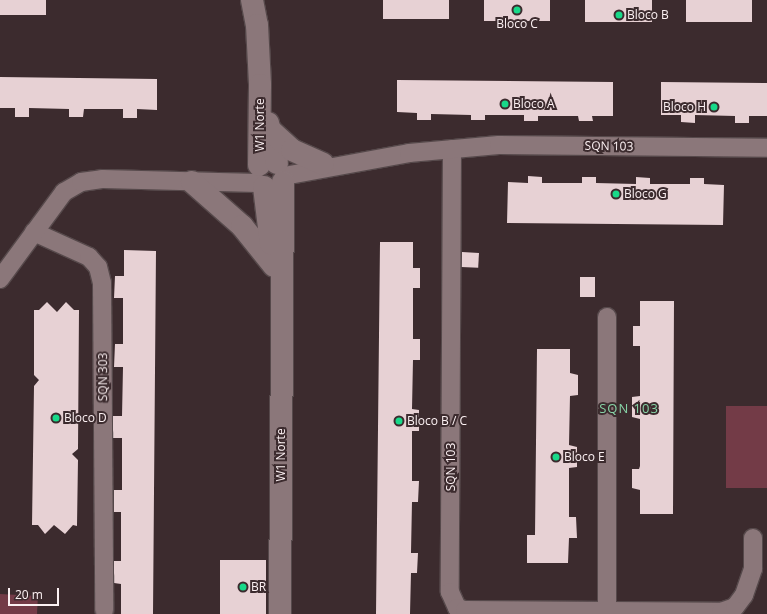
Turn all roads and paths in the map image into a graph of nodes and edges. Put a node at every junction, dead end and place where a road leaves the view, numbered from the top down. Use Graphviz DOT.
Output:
graph roads {
  1 [pos="252,0"];
  2 [pos="266,0"];
  3 [pos="257,25"];
  4 [pos="260,85"];
  5 [pos="270,130"];
  6 [pos="767,148"];
  7 [pos="452,149"];
  8 [pos="360,162"];
  9 [pos="323,164"];
  10 [pos="270,174"];
  11 [pos="182,182"];
  12 [pos="34,232"];
  13 [pos="274,266"];
  14 [pos="0,279"];
  15 [pos="282,296"];
  16 [pos="607,317"];
  17 [pos="753,538"];
  18 [pos="104,610"];
  19 [pos="607,611"];
  20 [pos="280,614"];
  1 -- 3 [label="street, W1 Norte"];
  2 -- 3 [label="street, W1 Norte"];
  3 -- 4 [label="street, W1 Norte"];
  4 -- 5 [label="street, W1 Norte"];
  4 -- 10 [label="street, W1 Norte"];
  5 -- 9 [label="street"];
  5 -- 10 [label="street, W1 Norte"];
  6 -- 7 [label="street, SQN 103"];
  7 -- 8 [label="street, SQN 103"];
  7 -- 19 [label="street, SQN 103"];
  8 -- 9 [label="street, SQN 103"];
  8 -- 10 [label="street, SQN 103"];
  9 -- 10 [label="street, SQN 103"];
  10 -- 11 [label="street"];
  10 -- 13 [label="street, W1 Norte"];
  10 -- 15 [label="street, W1 Norte"];
  11 -- 12 [label="street"];
  11 -- 13 [label="street"];
  12 -- 14 [label="street"];
  12 -- 18 [label="street, SQN 303"];
  13 -- 15 [label="street, W1 Norte"];
  15 -- 20 [label="street, W1 Norte"];
  16 -- 19 [label="street"];
  17 -- 19 [label="street, SQN 103"];
}
